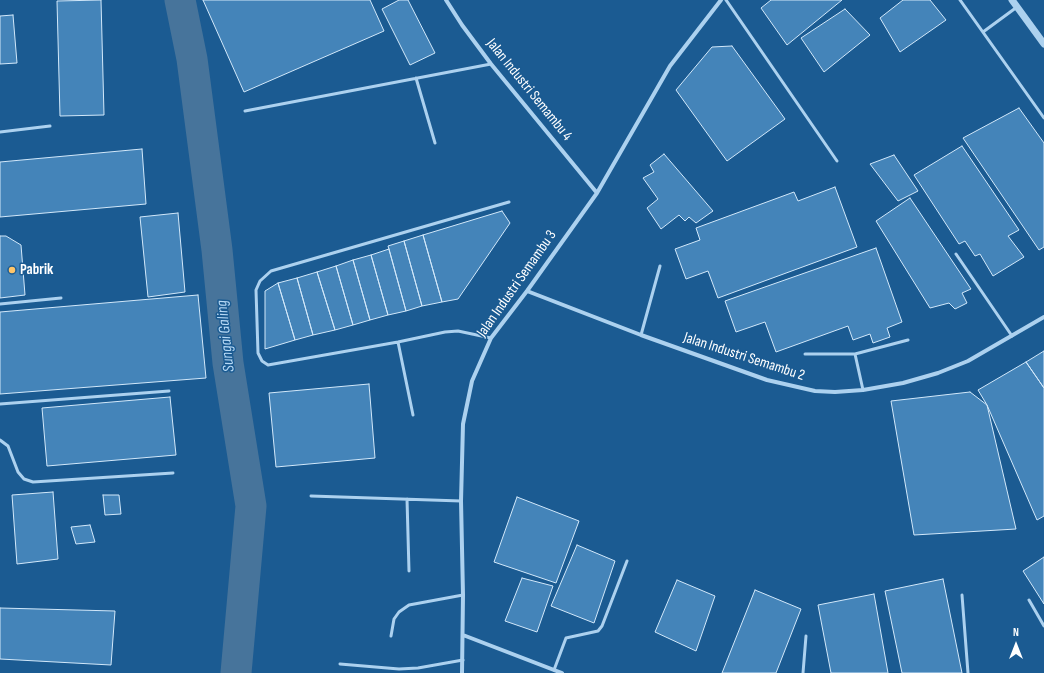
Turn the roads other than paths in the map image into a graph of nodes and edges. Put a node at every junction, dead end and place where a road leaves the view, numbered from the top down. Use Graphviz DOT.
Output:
graph roads {
  1 [pos="446,0"];
  2 [pos="721,0"];
  3 [pos="726,0"];
  4 [pos="960,0"];
  5 [pos="1012,0"];
  6 [pos="1017,7"];
  7 [pos="983,32"];
  8 [pos="1044,44"];
  9 [pos="491,64"];
  10 [pos="416,78"];
  11 [pos="245,111"];
  12 [pos="1044,118"];
  13 [pos="50,126"];
  14 [pos="0,132"];
  15 [pos="435,143"];
  16 [pos="837,161"];
  17 [pos="597,194"];
  18 [pos="509,202"];
  19 [pos="956,254"];
  20 [pos="660,266"];
  21 [pos="527,292"];
  22 [pos="61,298"];
  23 [pos="0,304"];
  24 [pos="1044,317"];
  25 [pos="641,335"];
  26 [pos="1012,336"];
  27 [pos="491,338"];
  28 [pos="908,340"];
  29 [pos="398,342"];
  30 [pos="805,354"];
  31 [pos="855,354"];
  32 [pos="863,390"];
  33 [pos="169,391"];
  34 [pos="0,404"];
  35 [pos="413,414"];
  36 [pos="0,440"];
  37 [pos="173,473"];
  38 [pos="311,496"];
  39 [pos="407,499"];
  40 [pos="461,501"];
  41 [pos="627,561"];
  42 [pos="409,571"];
  43 [pos="463,595"];
  44 [pos="962,595"];
  45 [pos="1029,600"];
  46 [pos="1044,626"];
  47 [pos="463,635"];
  48 [pos="391,636"];
  49 [pos="806,636"];
  50 [pos="463,660"];
  51 [pos="340,664"];
  52 [pos="554,670"];
  53 [pos="462,673"];
  54 [pos="562,673"];
  55 [pos="803,673"];
  56 [pos="968,673"];
  1 -- 9 [label="street, Jalan Industri Semambu 4"];
  2 -- 17 [label="street, Jalan Industri Semambu 3"];
  3 -- 16 [label="lane"];
  4 -- 7 [label="lane"];
  5 -- 6 [label="street"];
  6 -- 7 [label="lane"];
  6 -- 8 [label="street"];
  7 -- 12 [label="lane"];
  9 -- 10 [label="lane"];
  9 -- 17 [label="street, Jalan Industri Semambu 4"];
  10 -- 11 [label="lane"];
  10 -- 15 [label="lane"];
  13 -- 14 [label="lane"];
  17 -- 21 [label="street, Jalan Industri Semambu 3"];
  18 -- 29 [label="lane"];
  19 -- 26 [label="lane"];
  20 -- 25 [label="lane"];
  21 -- 25 [label="street, Jalan Industri Semambu 2"];
  21 -- 27 [label="street, Jalan Industri Semambu 3"];
  22 -- 23 [label="lane"];
  24 -- 26 [label="street, Jalan Industri Semambu 2"];
  25 -- 32 [label="street, Jalan Industri Semambu 2"];
  26 -- 32 [label="street, Jalan Industri Semambu 2"];
  27 -- 29 [label="lane"];
  27 -- 40 [label="street, Jalan Industri Semambu 3"];
  28 -- 31 [label="lane"];
  29 -- 35 [label="lane"];
  30 -- 31 [label="lane"];
  31 -- 32 [label="lane"];
  33 -- 34 [label="lane"];
  36 -- 37 [label="lane"];
  38 -- 39 [label="lane"];
  39 -- 40 [label="lane"];
  39 -- 42 [label="lane"];
  40 -- 43 [label="street, Jalan Industri Semambu 3"];
  41 -- 52 [label="lane"];
  43 -- 47 [label="street, Jalan Industri Semambu 3"];
  43 -- 48 [label="lane"];
  44 -- 56 [label="lane"];
  45 -- 46 [label="lane"];
  47 -- 50 [label="street, Jalan Industri Semambu 3"];
  47 -- 52 [label="street"];
  49 -- 55 [label="lane"];
  50 -- 51 [label="lane"];
  50 -- 53 [label="street, Jalan Industri Semambu 3"];
  52 -- 54 [label="street"];
}
